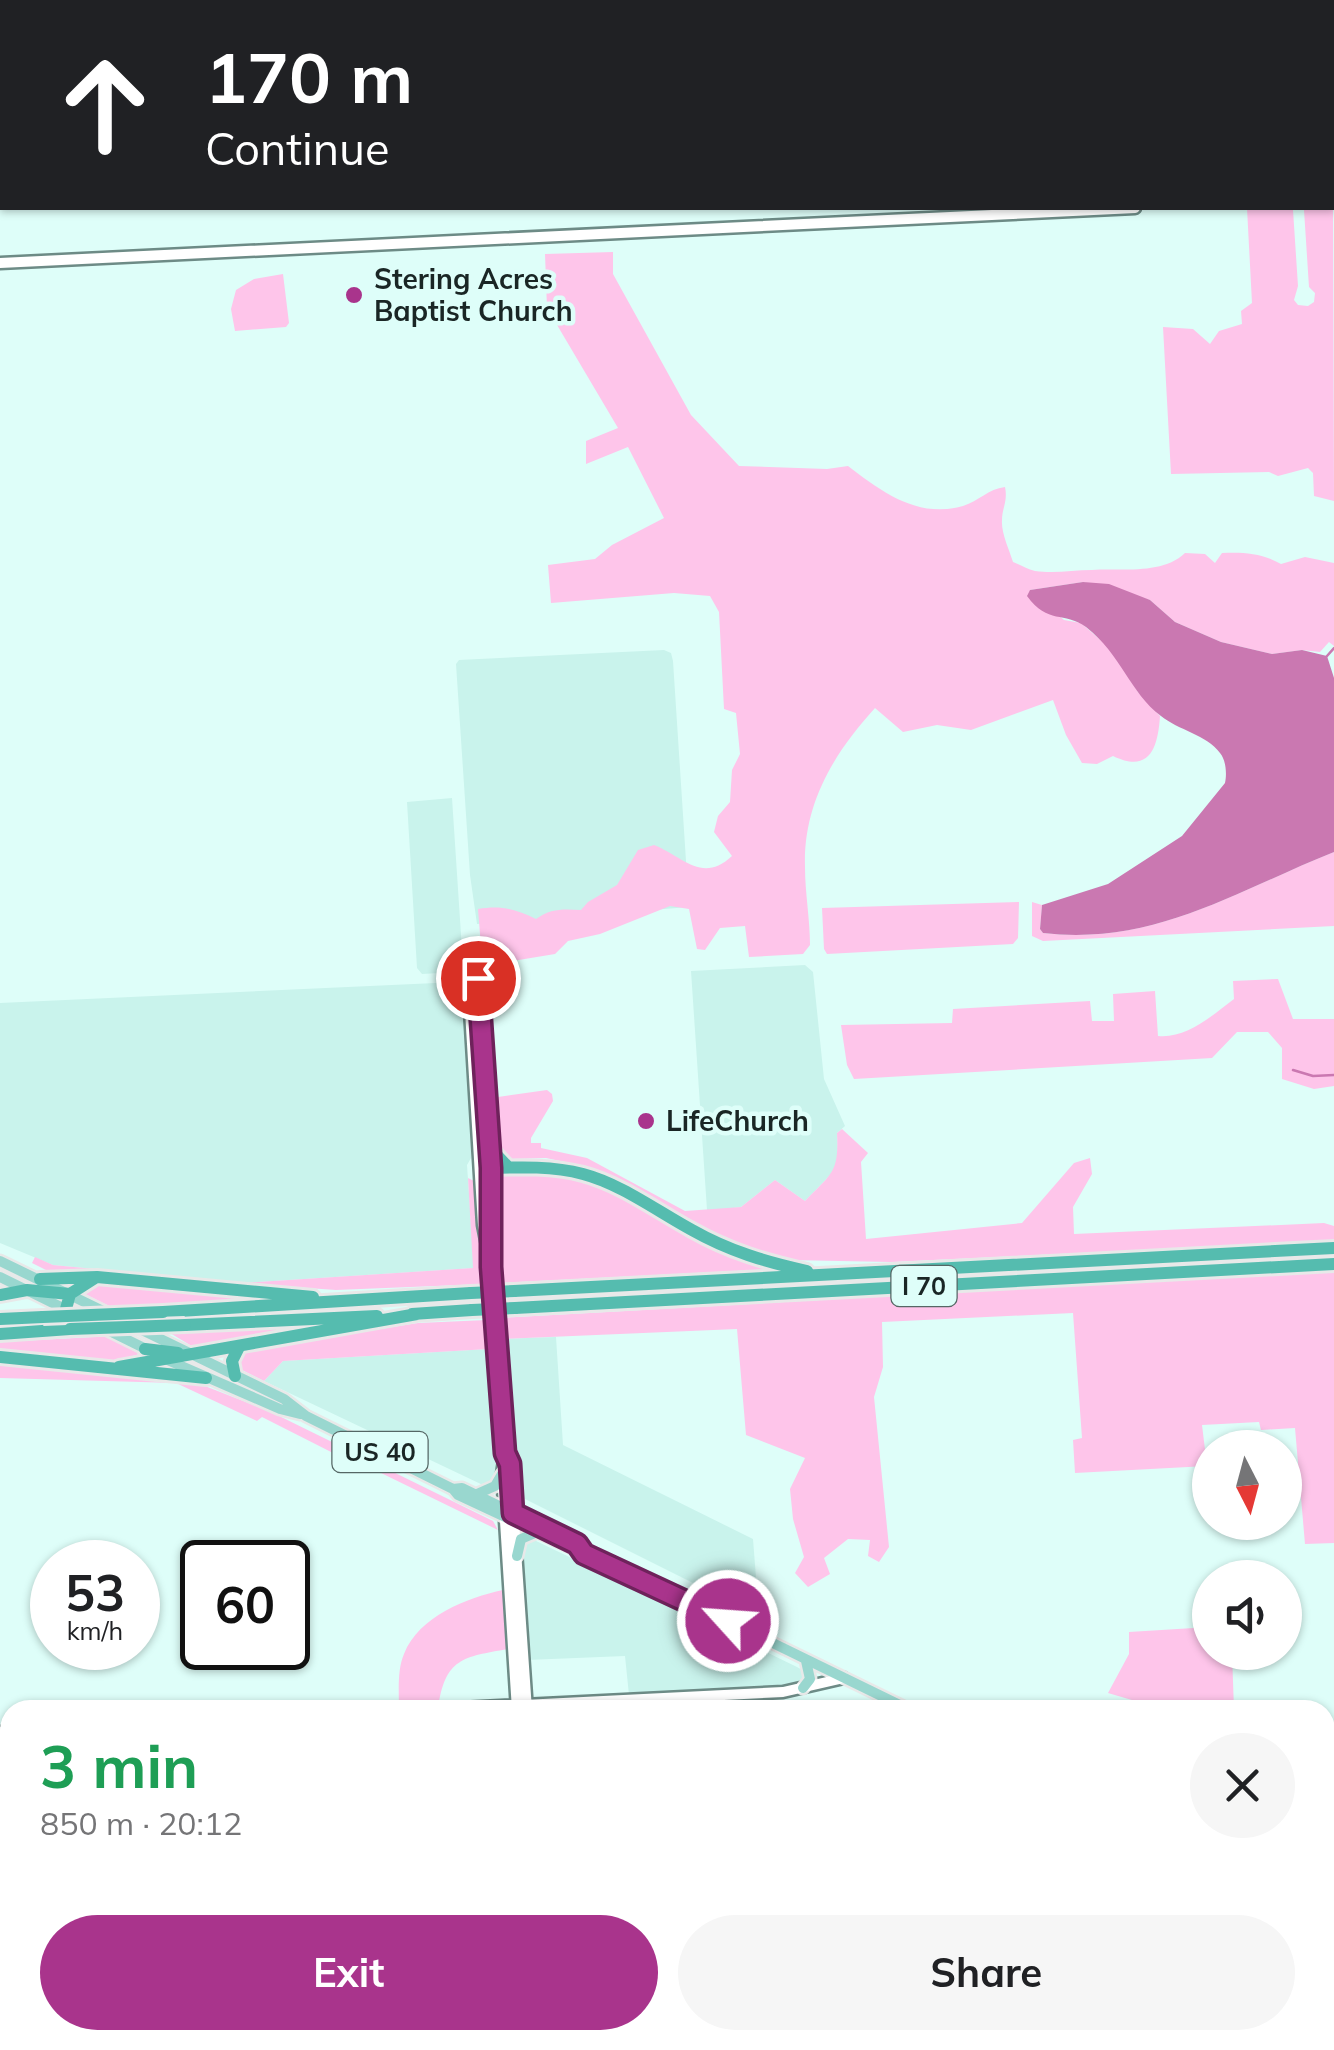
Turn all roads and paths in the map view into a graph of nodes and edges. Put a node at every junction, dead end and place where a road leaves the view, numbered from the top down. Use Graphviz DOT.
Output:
graph roads {
  1 [pos="1094,210"];
  2 [pos="0,263"];
  3 [pos="490,1148"];
  4 [pos="508,1167"];
  5 [pos="491,1168"];
  6 [pos="1334,1248"];
  7 [pos="0,1261"];
  8 [pos="1334,1264"];
  9 [pos="491,1267"];
  10 [pos="824,1274"];
  11 [pos="0,1276"];
  12 [pos="97,1277"];
  13 [pos="40,1279"];
  14 [pos="27,1290"];
  15 [pos="70,1294"];
  16 [pos="0,1295"];
  17 [pos="330,1300"];
  18 [pos="66,1309"];
  19 [pos="417,1314"];
  20 [pos="0,1319"];
  21 [pos="146,1331"];
  22 [pos="0,1334"];
  23 [pos="238,1346"];
  24 [pos="146,1348"];
  25 [pos="193,1354"];
  26 [pos="0,1360"];
  27 [pos="167,1360"];
  28 [pos="135,1364"];
  29 [pos="119,1367"];
  30 [pos="235,1376"];
  31 [pos="206,1378"];
  32 [pos="306,1416"];
  33 [pos="504,1447"];
  34 [pos="502,1474"];
  35 [pos="453,1488"];
  36 [pos="475,1494"];
  37 [pos="509,1515"];
  38 [pos="535,1533"];
  39 [pos="584,1554"];
  40 [pos="516,1556"];
  41 [pos="806,1660"];
  42 [pos="844,1678"];
  43 [pos="803,1688"];
  44 [pos="521,1700"];
  45 [pos="522,1700"];
  46 [pos="660,1700"];
  47 [pos="889,1700"];
  1 -- 2 [label="main road"];
  3 -- 4 [label="highway"];
  3 -- 5 [label="main road"];
  3 -- 9 [label="main road"];
  4 -- 5 [label="highway"];
  4 -- 10 [label="highway"];
  5 -- 9 [label="main road"];
  6 -- 10 [label="highway, I 70"];
  7 -- 13 [label="main road, US 40"];
  8 -- 19 [label="highway, I 70, bridge"];
  9 -- 33 [label="main road"];
  10 -- 17 [label="highway, I 70, bridge"];
  11 -- 14 [label="main road, US 40"];
  12 -- 13 [label="highway"];
  12 -- 15 [label="highway"];
  12 -- 17 [label="highway"];
  13 -- 15 [label="main road, US 40"];
  14 -- 15 [label="highway"];
  14 -- 16 [label="highway"];
  14 -- 18 [label="main road, US 40"];
  15 -- 18 [label="highway"];
  15 -- 21 [label="main road, US 40"];
  17 -- 20 [label="highway, I 70, bridge"];
  18 -- 24 [label="main road, US 40"];
  19 -- 22 [label="highway, I 70, bridge"];
  19 -- 23 [label="highway"];
  21 -- 24 [label="highway"];
  21 -- 25 [label="main road, US 40"];
  23 -- 25 [label="highway"];
  23 -- 30 [label="highway"];
  24 -- 25 [label="highway"];
  24 -- 27 [label="main road, US 40"];
  24 -- 28 [label="highway"];
  25 -- 27 [label="highway"];
  25 -- 30 [label="main road, US 40"];
  26 -- 29 [label="highway"];
  27 -- 28 [label="highway"];
  27 -- 31 [label="main road, US 40"];
  28 -- 29 [label="highway"];
  29 -- 31 [label="highway"];
  30 -- 32 [label="main road, US 40"];
  31 -- 32 [label="main road, US 40"];
  32 -- 35 [label="main road, US 40"];
  33 -- 34 [label="main road"];
  33 -- 37 [label="main road"];
  34 -- 36 [label="main road"];
  34 -- 37 [label="main road"];
  35 -- 36 [label="main road, US 40"];
  35 -- 37 [label="main road, US 40"];
  36 -- 37 [label="main road, US 40"];
  37 -- 38 [label="main road, US 40"];
  37 -- 39 [label="main road, US 40"];
  37 -- 40 [label="main road"];
  37 -- 44 [label="main road"];
  38 -- 39 [label="main road, US 40"];
  38 -- 40 [label="main road"];
  39 -- 41 [label="main road, US 40"];
  40 -- 45 [label="main road"];
  41 -- 42 [label="main road, US 40"];
  41 -- 43 [label="main road"];
  42 -- 43 [label="main road"];
  42 -- 47 [label="main road, US 40"];
  43 -- 46 [label="main road"];
}
